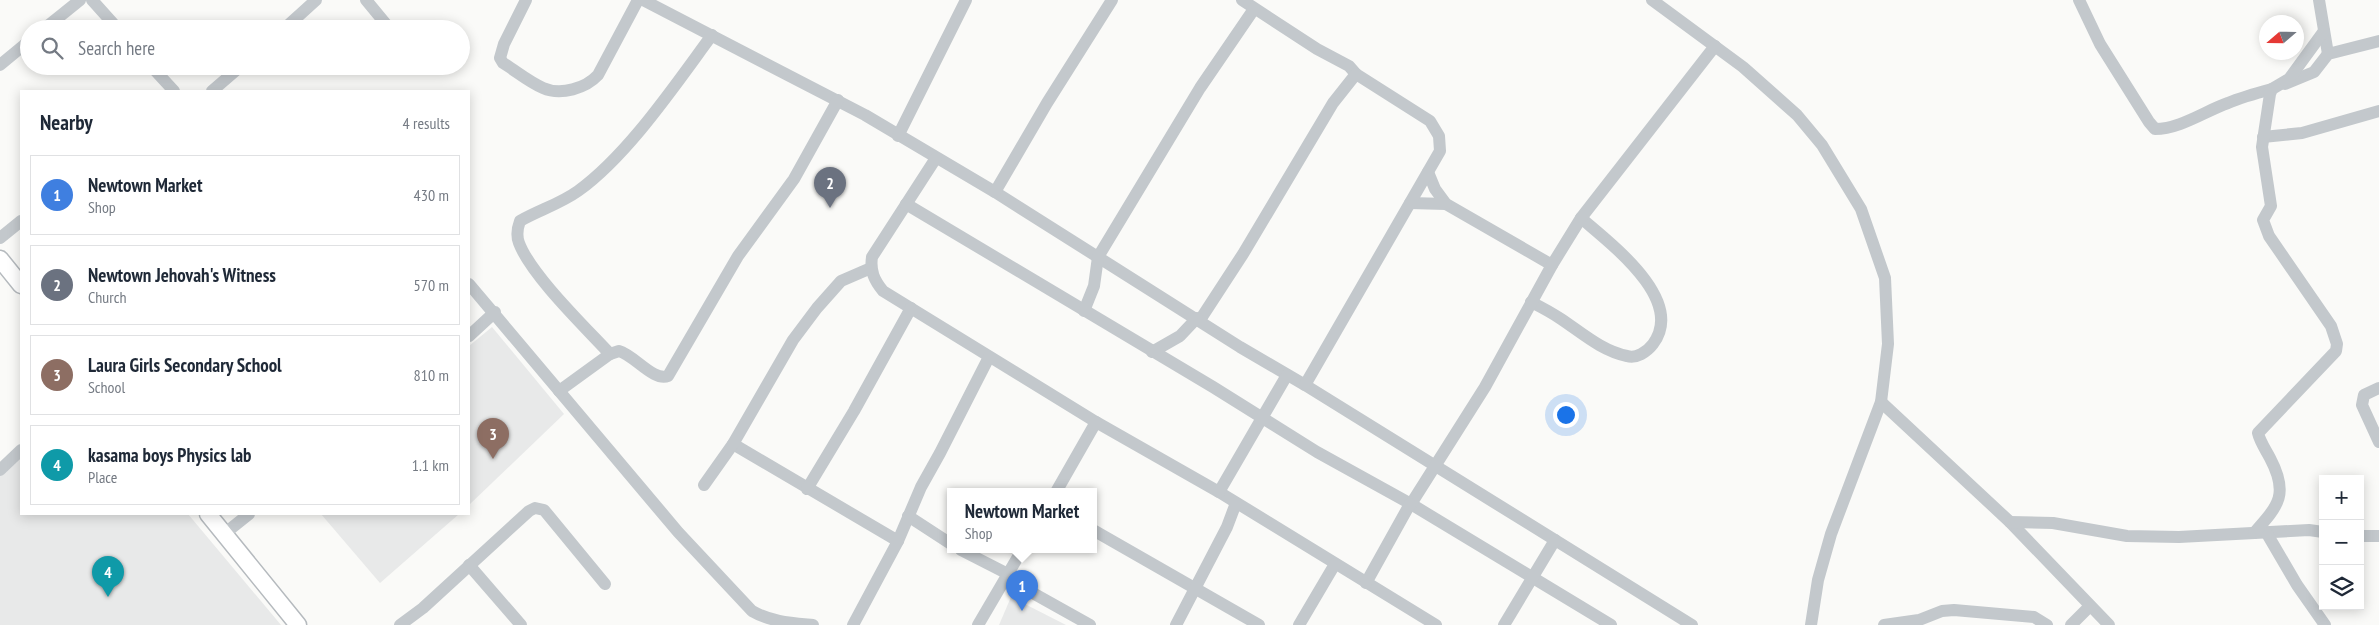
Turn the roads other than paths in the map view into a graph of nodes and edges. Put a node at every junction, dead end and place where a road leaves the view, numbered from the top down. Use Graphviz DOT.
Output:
graph roads {
  1 [pos="80,0"];
  2 [pos="92,0"];
  3 [pos="316,0"];
  4 [pos="366,0"];
  5 [pos="526,0"];
  6 [pos="638,0"];
  7 [pos="643,0"];
  8 [pos="966,0"];
  9 [pos="1112,0"];
  10 [pos="1242,0"];
  11 [pos="1652,0"];
  12 [pos="2079,0"];
  13 [pos="2319,0"];
  14 [pos="1254,9"];
  15 [pos="55,20"];
  16 [pos="110,20"];
  17 [pos="294,20"];
  18 [pos="383,20"];
  19 [pos="2324,32"];
  20 [pos="712,35"];
  21 [pos="2379,41"];
  22 [pos="1715,46"];
  23 [pos="20,48"];
  24 [pos="2328,54"];
  25 [pos="0,65"];
  26 [pos="1356,74"];
  27 [pos="159,75"];
  28 [pos="230,75"];
  29 [pos="2277,87"];
  30 [pos="173,90"];
  31 [pos="213,90"];
  32 [pos="838,100"];
  33 [pos="2379,111"];
  34 [pos="898,136"];
  35 [pos="2263,136"];
  36 [pos="936,158"];
  37 [pos="1428,172"];
  38 [pos="995,192"];
  39 [pos="1410,203"];
  40 [pos="906,204"];
  41 [pos="1446,204"];
  42 [pos="1581,218"];
  43 [pos="20,222"];
  44 [pos="0,238"];
  45 [pos="1098,258"];
  46 [pos="0,259"];
  47 [pos="1552,265"];
  48 [pos="871,268"];
  49 [pos="20,284"];
  50 [pos="470,285"];
  51 [pos="1531,302"];
  52 [pos="911,308"];
  53 [pos="1084,311"];
  54 [pos="495,312"];
  55 [pos="1199,319"];
  56 [pos="470,335"];
  57 [pos="1152,352"];
  58 [pos="610,354"];
  59 [pos="989,357"];
  60 [pos="1287,375"];
  61 [pos="1305,384"];
  62 [pos="2379,388"];
  63 [pos="559,391"];
  64 [pos="1881,402"];
  65 [pos="1264,418"];
  66 [pos="1096,422"];
  67 [pos="2379,442"];
  68 [pos="733,444"];
  69 [pos="20,451"];
  70 [pos="1435,465"];
  71 [pos="0,470"];
  72 [pos="704,484"];
  73 [pos="1058,488"];
  74 [pos="807,489"];
  75 [pos="1219,492"];
  76 [pos="1236,503"];
  77 [pos="1411,504"];
  78 [pos="209,515"];
  79 [pos="248,515"];
  80 [pos="908,516"];
  81 [pos="2010,522"];
  82 [pos="2319,531"];
  83 [pos="1097,532"];
  84 [pos="2260,532"];
  85 [pos="224,534"];
  86 [pos="2364,536"];
  87 [pos="2379,536"];
  88 [pos="1555,540"];
  89 [pos="898,541"];
  90 [pos="947,541"];
  91 [pos="966,553"];
  92 [pos="1020,553"];
  93 [pos="1335,564"];
  94 [pos="469,565"];
  95 [pos="1006,576"];
  96 [pos="1532,576"];
  97 [pos="1366,583"];
  98 [pos="605,584"];
  99 [pos="1194,588"];
  100 [pos="2090,606"];
  101 [pos="1429,623"];
  102 [pos="298,625"];
  103 [pos="400,625"];
  104 [pos="521,625"];
  105 [pos="813,625"];
  106 [pos="852,625"];
  107 [pos="978,625"];
  108 [pos="1090,625"];
  109 [pos="1176,625"];
  110 [pos="1259,625"];
  111 [pos="1299,625"];
  112 [pos="1504,625"];
  113 [pos="1611,625"];
  114 [pos="1692,625"];
  115 [pos="1811,625"];
  116 [pos="1884,625"];
  117 [pos="2047,625"];
  118 [pos="2071,625"];
  119 [pos="2109,625"];
  120 [pos="2325,625"];
  1 -- 15 [label="street"];
  2 -- 16 [label="street"];
  3 -- 17 [label="street"];
  4 -- 18 [label="street"];
  5 -- 6 [label="street"];
  7 -- 20 [label="street"];
  8 -- 34 [label="street"];
  9 -- 38 [label="street"];
  10 -- 14 [label="street"];
  11 -- 22 [label="street"];
  12 -- 29 [label="street"];
  13 -- 19 [label="street"];
  14 -- 26 [label="street"];
  14 -- 45 [label="street"];
  19 -- 24 [label="street"];
  19 -- 29 [label="street"];
  20 -- 32 [label="street"];
  20 -- 58 [label="street"];
  21 -- 24 [label="street"];
  22 -- 42 [label="street"];
  22 -- 64 [label="street"];
  23 -- 25 [label="street"];
  24 -- 29 [label="street"];
  26 -- 37 [label="street"];
  26 -- 55 [label="street"];
  27 -- 30 [label="street"];
  28 -- 31 [label="street"];
  29 -- 35 [label="street"];
  32 -- 34 [label="street"];
  32 -- 58 [label="street"];
  33 -- 35 [label="street"];
  34 -- 36 [label="street"];
  35 -- 84 [label="street"];
  36 -- 38 [label="street"];
  36 -- 40 [label="street"];
  37 -- 39 [label="street"];
  37 -- 41 [label="street"];
  38 -- 45 [label="street"];
  39 -- 41 [label="street"];
  39 -- 61 [label="street"];
  40 -- 48 [label="street"];
  40 -- 53 [label="street"];
  41 -- 47 [label="street"];
  42 -- 47 [label="street"];
  42 -- 51 [label="street"];
  43 -- 44 [label="street"];
  45 -- 53 [label="street"];
  45 -- 55 [label="street"];
  46 -- 49 [label="main road"];
  47 -- 51 [label="street"];
  48 -- 52 [label="street"];
  48 -- 68 [label="street"];
  50 -- 54 [label="street"];
  51 -- 70 [label="street"];
  52 -- 59 [label="street"];
  52 -- 74 [label="street"];
  53 -- 57 [label="street"];
  54 -- 56 [label="street"];
  54 -- 63 [label="street"];
  55 -- 57 [label="street"];
  55 -- 60 [label="street"];
  57 -- 65 [label="street"];
  58 -- 63 [label="street"];
  59 -- 66 [label="street"];
  59 -- 80 [label="street"];
  60 -- 61 [label="street"];
  60 -- 65 [label="street"];
  61 -- 70 [label="street"];
  62 -- 67 [label="street"];
  63 -- 105 [label="street"];
  64 -- 81 [label="street"];
  64 -- 115 [label="street"];
  65 -- 75 [label="street"];
  65 -- 77 [label="street"];
  66 -- 73 [label="street"];
  66 -- 75 [label="street"];
  68 -- 72 [label="street"];
  68 -- 74 [label="street"];
  69 -- 71 [label="street"];
  70 -- 77 [label="street"];
  70 -- 88 [label="street"];
  74 -- 89 [label="street"];
  75 -- 76 [label="street"];
  76 -- 93 [label="street"];
  76 -- 99 [label="street"];
  77 -- 96 [label="street"];
  77 -- 97 [label="street"];
  78 -- 85 [label="main road"];
  79 -- 85 [label="street"];
  80 -- 89 [label="street"];
  80 -- 90 [label="street"];
  81 -- 84 [label="street"];
  81 -- 100 [label="street"];
  82 -- 84 [label="street"];
  83 -- 99 [label="street"];
  84 -- 120 [label="street"];
  85 -- 102 [label="main road"];
  86 -- 87 [label="street"];
  88 -- 96 [label="street"];
  88 -- 114 [label="street"];
  89 -- 106 [label="street"];
  91 -- 95 [label="street"];
  92 -- 95 [label="street"];
  93 -- 97 [label="street"];
  93 -- 111 [label="street"];
  94 -- 98 [label="street"];
  94 -- 103 [label="street"];
  94 -- 104 [label="street"];
  95 -- 107 [label="street"];
  95 -- 108 [label="street"];
  96 -- 112 [label="street"];
  96 -- 113 [label="street"];
  97 -- 101 [label="street"];
  99 -- 109 [label="street"];
  99 -- 110 [label="street"];
  100 -- 118 [label="street"];
  100 -- 119 [label="street"];
  116 -- 117 [label="street"];
}
